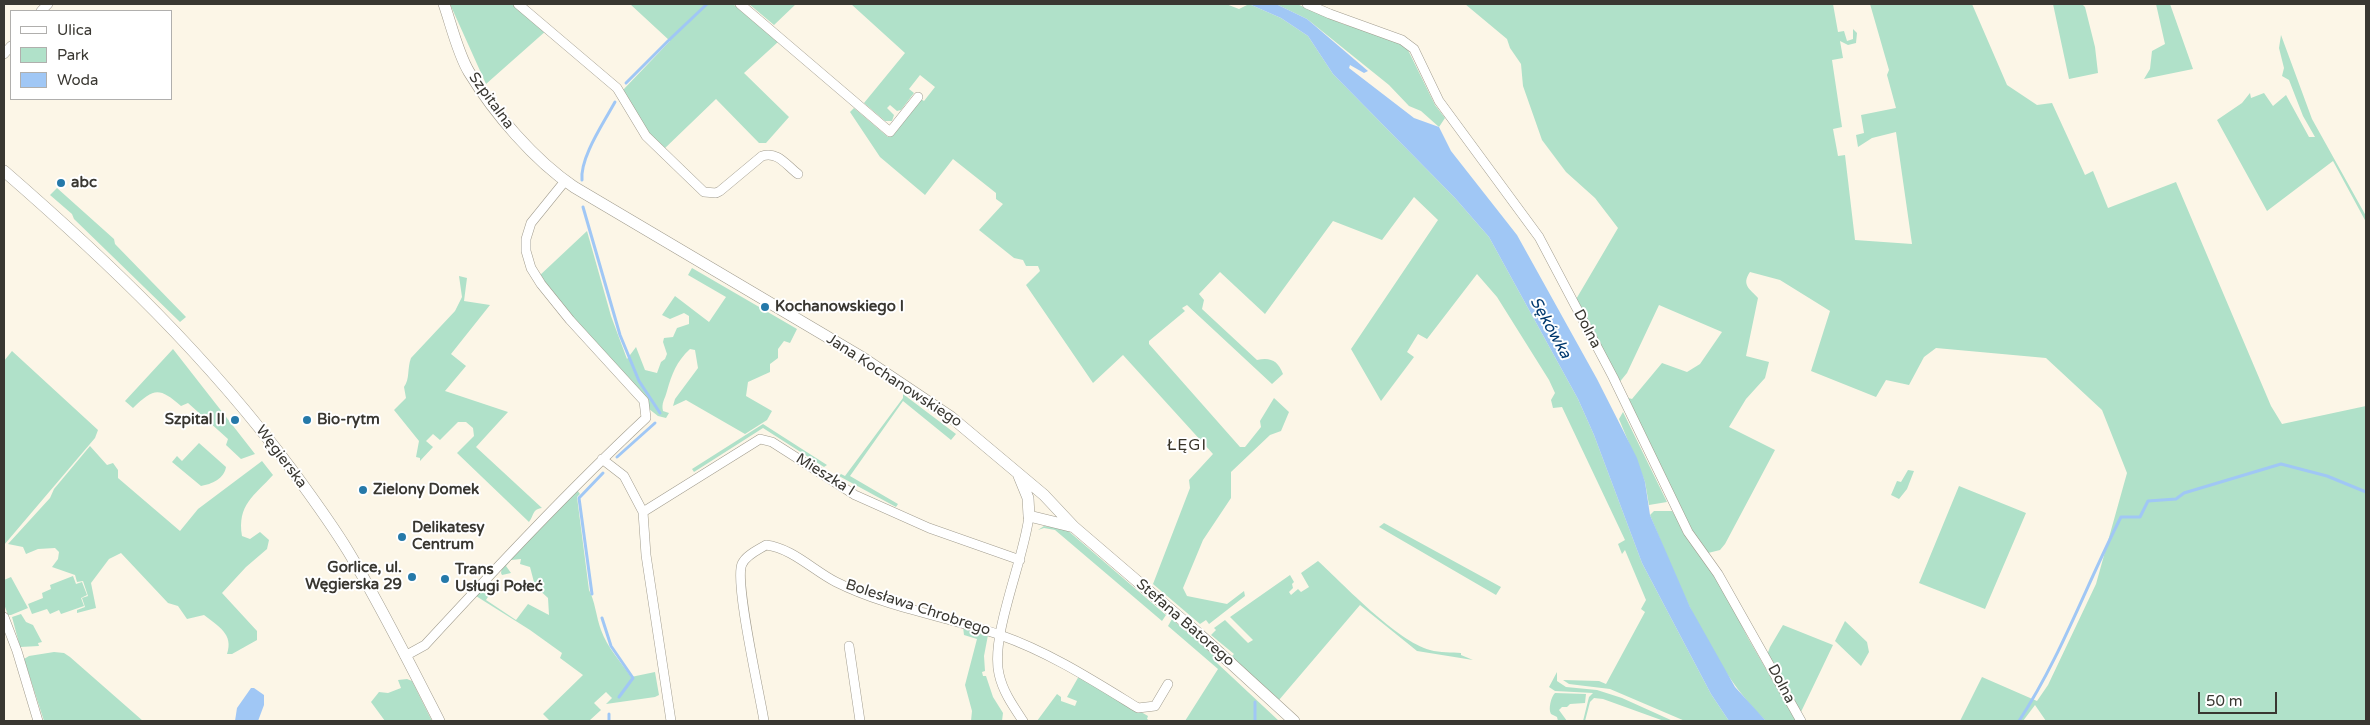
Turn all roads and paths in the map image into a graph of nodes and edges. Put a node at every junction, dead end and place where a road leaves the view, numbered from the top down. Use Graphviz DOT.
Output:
graph roads {
  1 [pos="444,4"];
  2 [pos="518,4"];
  3 [pos="740,4"];
  4 [pos="1308,4"];
  5 [pos="918,97"];
  6 [pos="4,171"];
  7 [pos="798,174"];
  8 [pos="565,181"];
  9 [pos="602,459"];
  10 [pos="1019,476"];
  11 [pos="1044,495"];
  12 [pos="1028,510"];
  13 [pos="643,512"];
  14 [pos="1074,527"];
  15 [pos="1020,560"];
  16 [pos="4,617"];
  17 [pos="1000,635"];
  18 [pos="849,646"];
  19 [pos="405,656"];
  20 [pos="1168,684"];
  21 [pos="38,721"];
  22 [pos="439,721"];
  23 [pos="671,721"];
  24 [pos="764,721"];
  25 [pos="860,721"];
  26 [pos="1023,721"];
  27 [pos="1294,721"];
  28 [pos="1801,721"];
  1 -- 8 [label="street, Szpitalna"];
  2 -- 7 [label="street"];
  3 -- 5 [label="street"];
  4 -- 28 [label="street, Dolna"];
  6 -- 19 [label="street, Węgierska"];
  8 -- 9 [label="street"];
  8 -- 10 [label="street, Jana Kochanowskiego"];
  9 -- 13 [label="street"];
  9 -- 19 [label="street"];
  10 -- 11 [label="street, Stefana Batorego"];
  10 -- 12 [label="street"];
  11 -- 12 [label="street"];
  11 -- 14 [label="street, Stefana Batorego"];
  12 -- 14 [label="street, Stefana Batorego"];
  12 -- 15 [label="street"];
  13 -- 15 [label="street, Mieszka I"];
  13 -- 23 [label="street"];
  14 -- 27 [label="street, Stefana Batorego"];
  15 -- 17 [label="street"];
  16 -- 21 [label="street"];
  17 -- 20 [label="street"];
  17 -- 24 [label="street, Bolesława Chrobrego"];
  17 -- 26 [label="street"];
  18 -- 25 [label="street"];
  19 -- 22 [label="street, Węgierska"];
}
